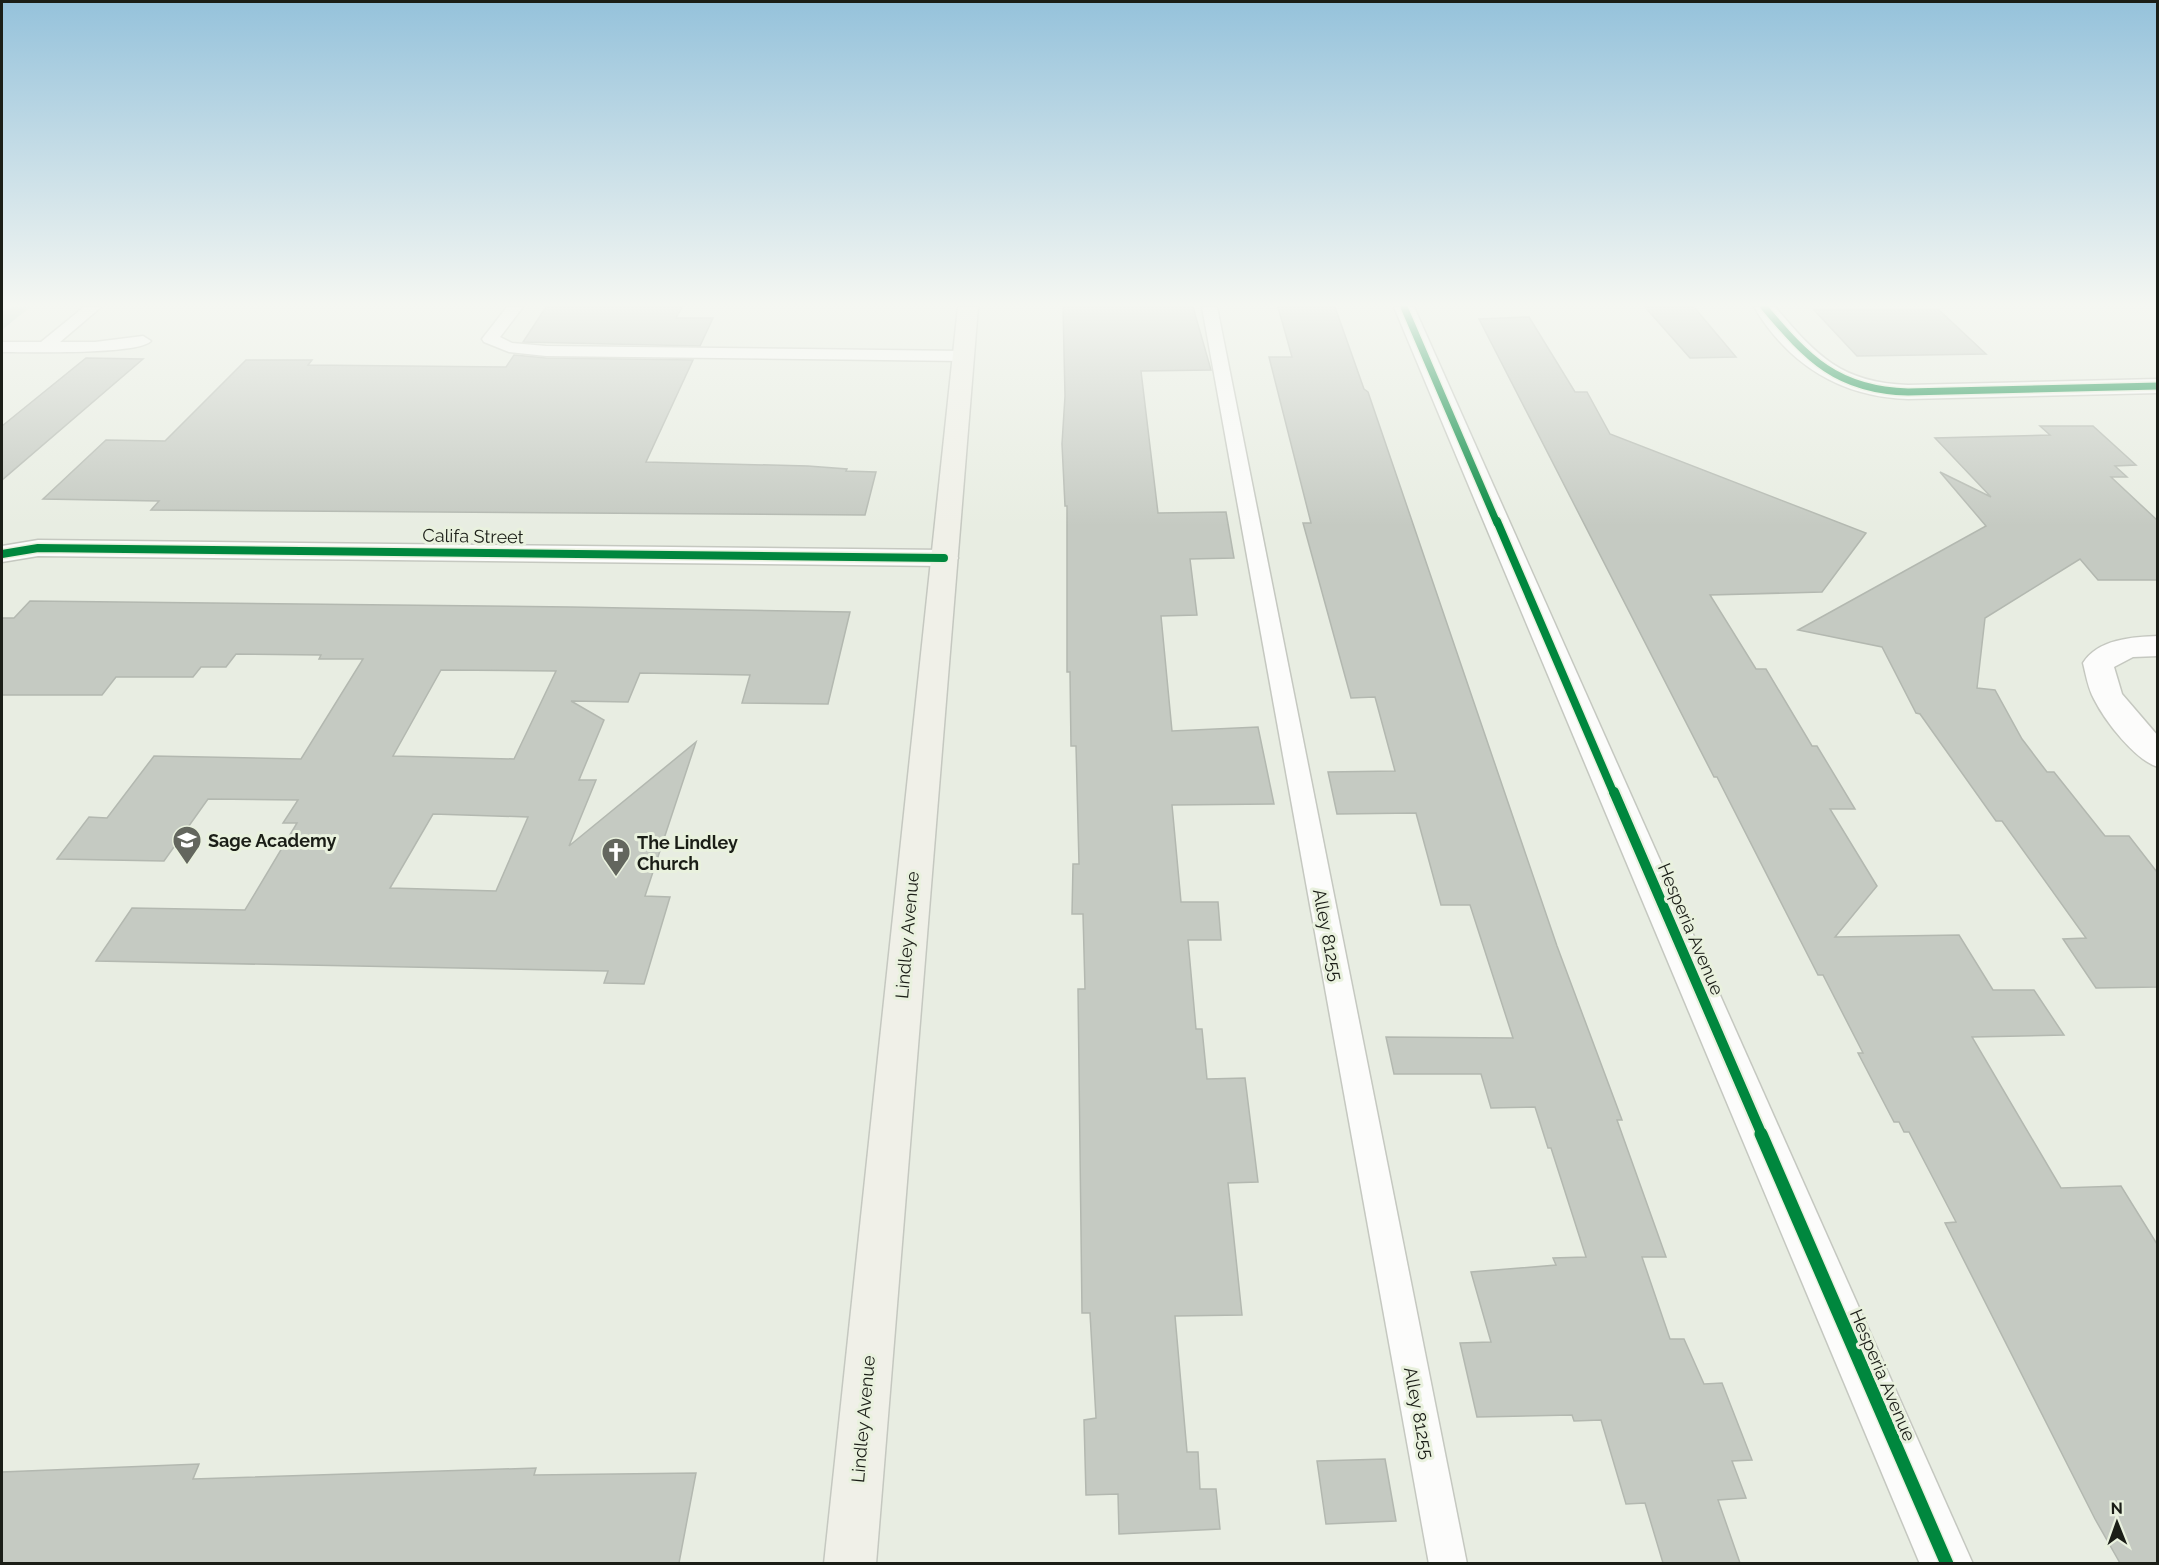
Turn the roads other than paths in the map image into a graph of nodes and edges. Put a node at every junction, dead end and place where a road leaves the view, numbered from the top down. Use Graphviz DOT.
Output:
graph roads {
  1 [pos="962,380"];
  2 [pos="1223,380"];
  3 [pos="1436,380"];
  4 [pos="1844,380"];
  5 [pos="2157,386"];
  6 [pos="2,554"];
  7 [pos="944,558"];
  8 [pos="2157,646"];
  9 [pos="2157,755"];
  10 [pos="850,1563"];
  11 [pos="1448,1563"];
  12 [pos="1947,1563"];
  1 -- 7 [label="main road, Lindley Avenue"];
  2 -- 11 [label="lane, Alley 81255"];
  3 -- 12 [label="street, Hesperia Avenue"];
  4 -- 5 [label="street"];
  6 -- 7 [label="street, Califa Street"];
  7 -- 10 [label="main road, Lindley Avenue"];
  8 -- 9 [label="street"];
}
